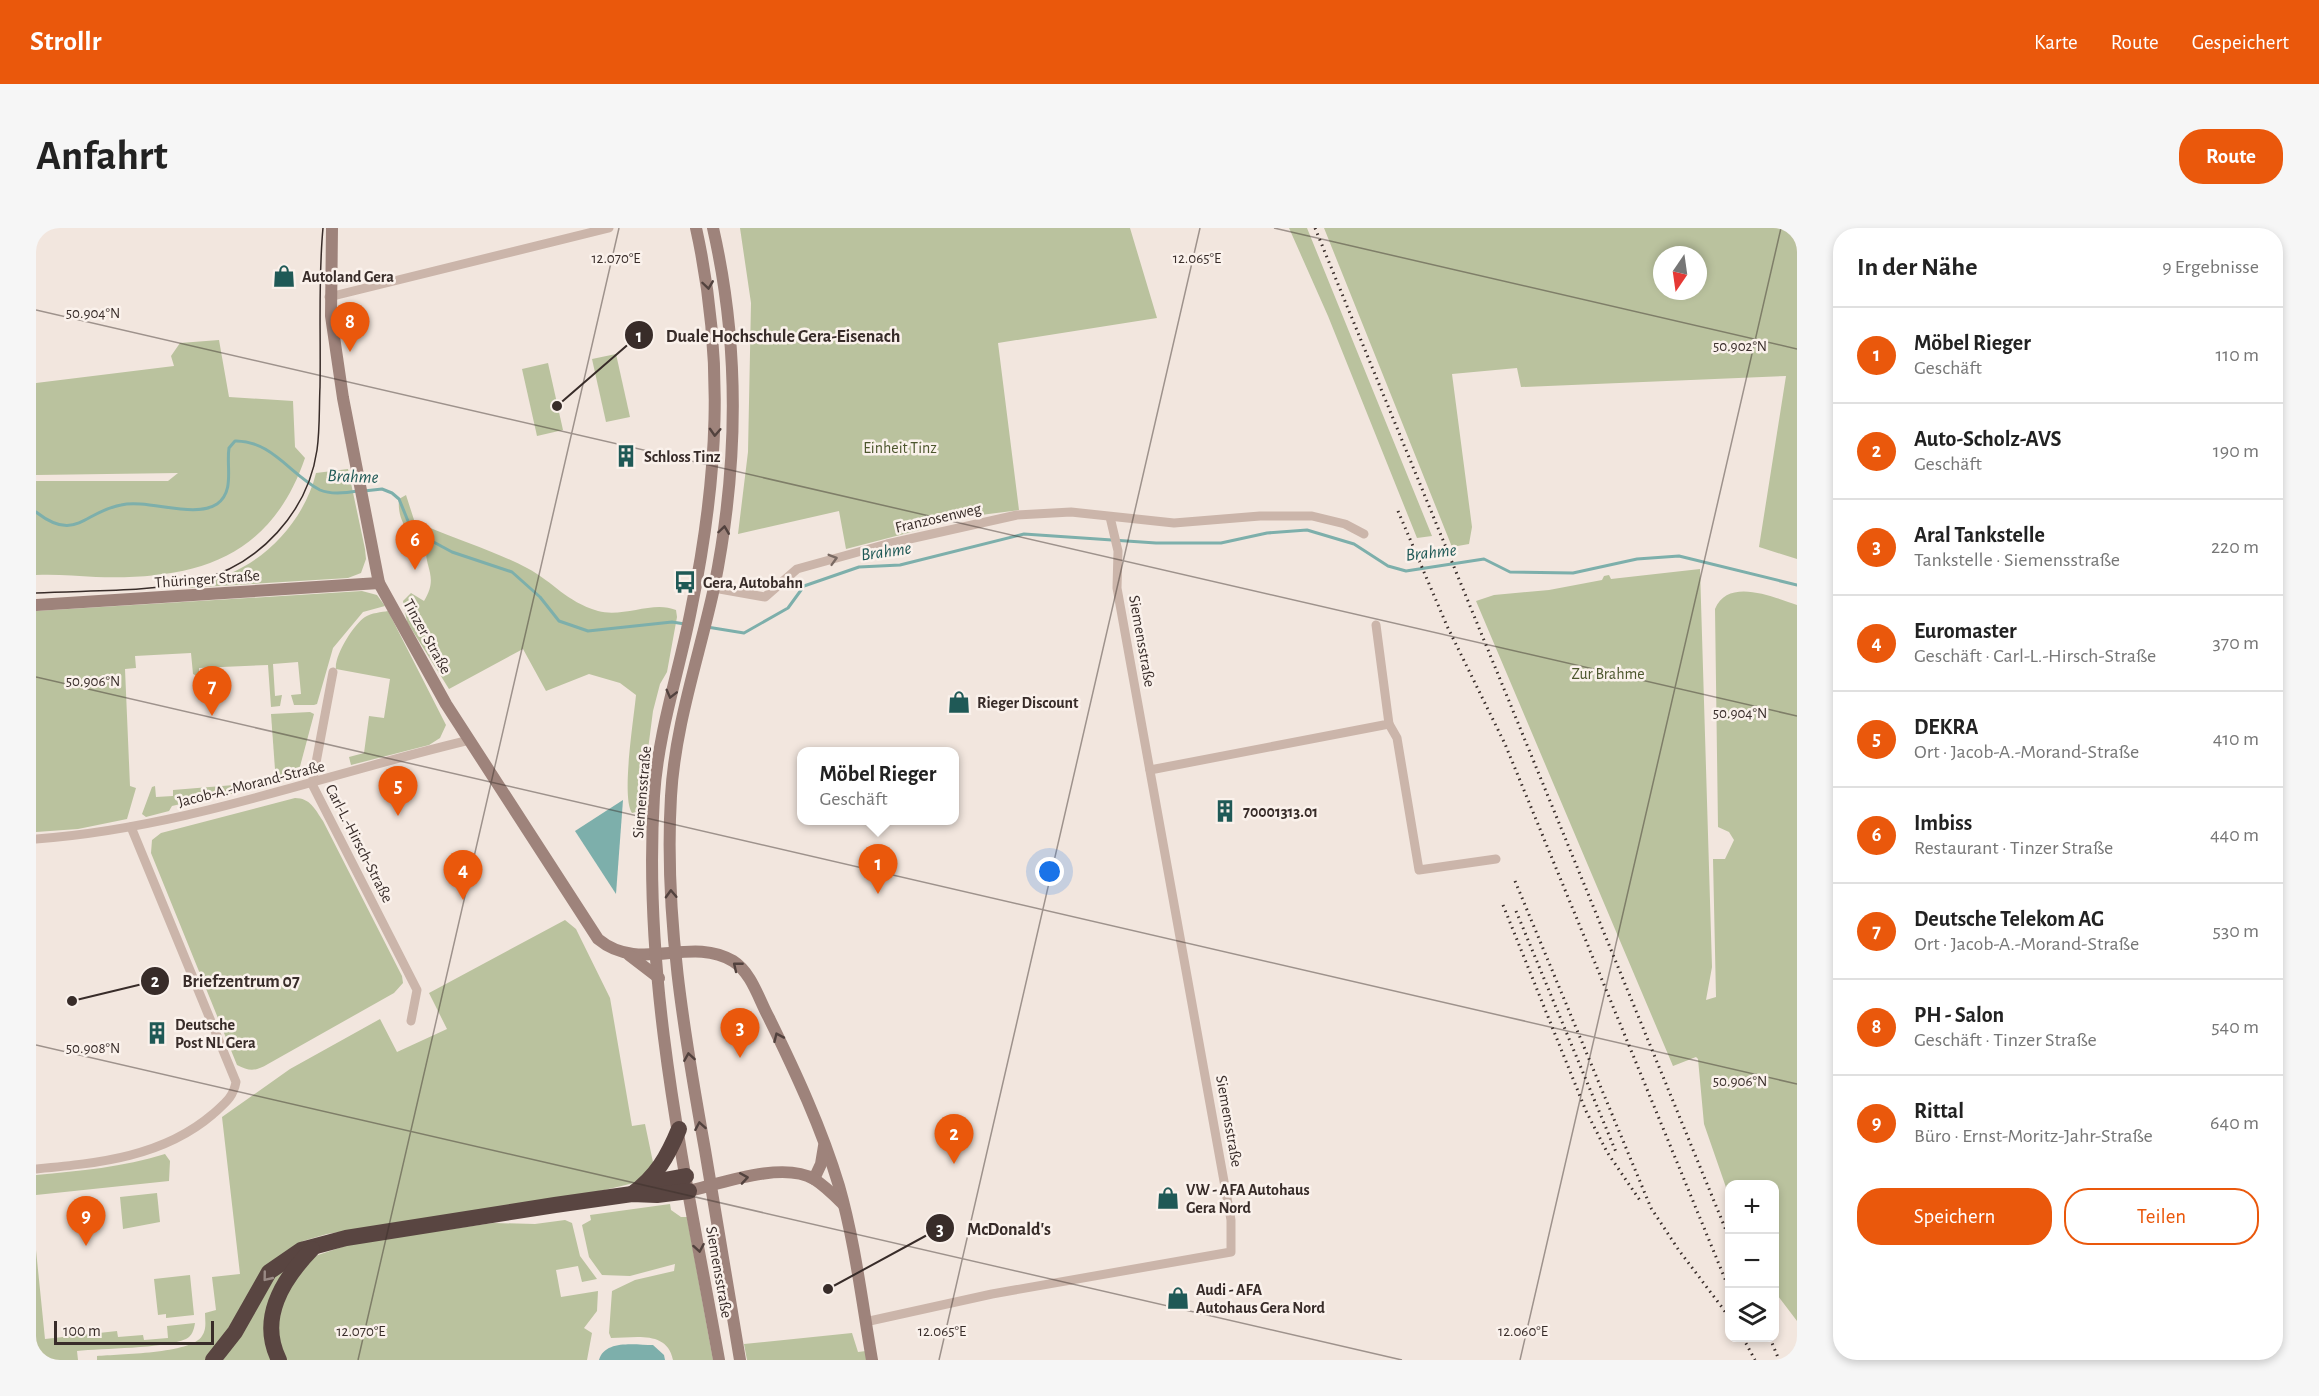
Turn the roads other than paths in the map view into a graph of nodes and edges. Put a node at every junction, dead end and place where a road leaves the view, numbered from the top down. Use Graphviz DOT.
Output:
graph roads {
  1 [pos="332,228"];
  2 [pos="609,228"];
  3 [pos="696,228"];
  4 [pos="712,228"];
  5 [pos="329,297"];
  6 [pos="1112,521"];
  7 [pos="1364,534"];
  8 [pos="379,583"];
  9 [pos="697,584"];
  10 [pos="714,588"];
  11 [pos="36,605"];
  12 [pos="1376,625"];
  13 [pos="333,672"];
  14 [pos="1389,724"];
  15 [pos="470,740"];
  16 [pos="1150,770"];
  17 [pos="312,784"];
  18 [pos="131,828"];
  19 [pos="36,839"];
  20 [pos="1496,859"];
  21 [pos="675,952"];
  22 [pos="657,954"];
  23 [pos="629,955"];
  24 [pos="659,978"];
  25 [pos="411,1021"];
  26 [pos="680,1130"];
  27 [pos="824,1146"];
  28 [pos="36,1169"];
  29 [pos="814,1179"];
  30 [pos="648,1183"];
  31 [pos="688,1183"];
  32 [pos="711,1186"];
  33 [pos="632,1194"];
  34 [pos="843,1204"];
  35 [pos="315,1247"];
  36 [pos="865,1322"];
  37 [pos="213,1360"];
  38 [pos="279,1360"];
  39 [pos="719,1360"];
  40 [pos="740,1360"];
  41 [pos="872,1360"];
  1 -- 5 [label="main road, Tinzer Straße"];
  2 -- 5 [label="street"];
  3 -- 9 [label="main road, Siemensstraße, one-way"];
  10 -- 4 [label="main road, Siemensstraße, one-way"];
  5 -- 8 [label="main road, Tinzer Straße"];
  6 -- 7 [label="street, Franzosenweg"];
  10 -- 6 [label="street, Franzosenweg, one-way"];
  6 -- 16 [label="street, Siemensstraße"];
  8 -- 11 [label="main road, Thüringer Straße"];
  8 -- 15 [label="main road, Tinzer Straße"];
  9 -- 10 [label="main road"];
  9 -- 22 [label="main road, Siemensstraße, one-way"];
  21 -- 10 [label="main road, Siemensstraße, one-way"];
  12 -- 14 [label="street"];
  13 -- 17 [label="street, Carl-L.-Hirsch-Straße"];
  14 -- 16 [label="street"];
  14 -- 20 [label="street"];
  15 -- 17 [label="street, Jacob-A.-Morand-Straße"];
  15 -- 23 [label="main road, Tinzer Straße"];
  16 -- 36 [label="street, Siemensstraße"];
  17 -- 18 [label="street, Jacob-A.-Morand-Straße"];
  17 -- 25 [label="street, Carl-L.-Hirsch-Straße"];
  18 -- 19 [label="street, Jacob-A.-Morand-Straße"];
  18 -- 28 [label="street"];
  21 -- 22 [label="main road, Tinzer Straße"];
  27 -- 21 [label="main road, one-way"];
  32 -- 21 [label="main road, Siemensstraße, one-way"];
  22 -- 23 [label="main road, Tinzer Straße"];
  22 -- 24 [label="main road, Siemensstraße"];
  23 -- 24 [label="main road"];
  24 -- 26 [label="main road, Siemensstraße"];
  26 -- 30 [label="highway"];
  26 -- 31 [label="main road, Siemensstraße"];
  27 -- 29 [label="main road"];
  27 -- 34 [label="main road"];
  32 -- 29 [label="main road, one-way"];
  29 -- 34 [label="main road"];
  30 -- 31 [label="highway"];
  30 -- 33 [label="highway"];
  31 -- 32 [label="main road"];
  31 -- 33 [label="highway"];
  31 -- 39 [label="main road, Siemensstraße, one-way"];
  32 -- 40 [label="main road, Siemensstraße"];
  33 -- 35 [label="highway"];
  34 -- 36 [label="main road"];
  35 -- 37 [label="highway, one-way"];
  35 -- 38 [label="highway"];
  36 -- 41 [label="main road"];
}
